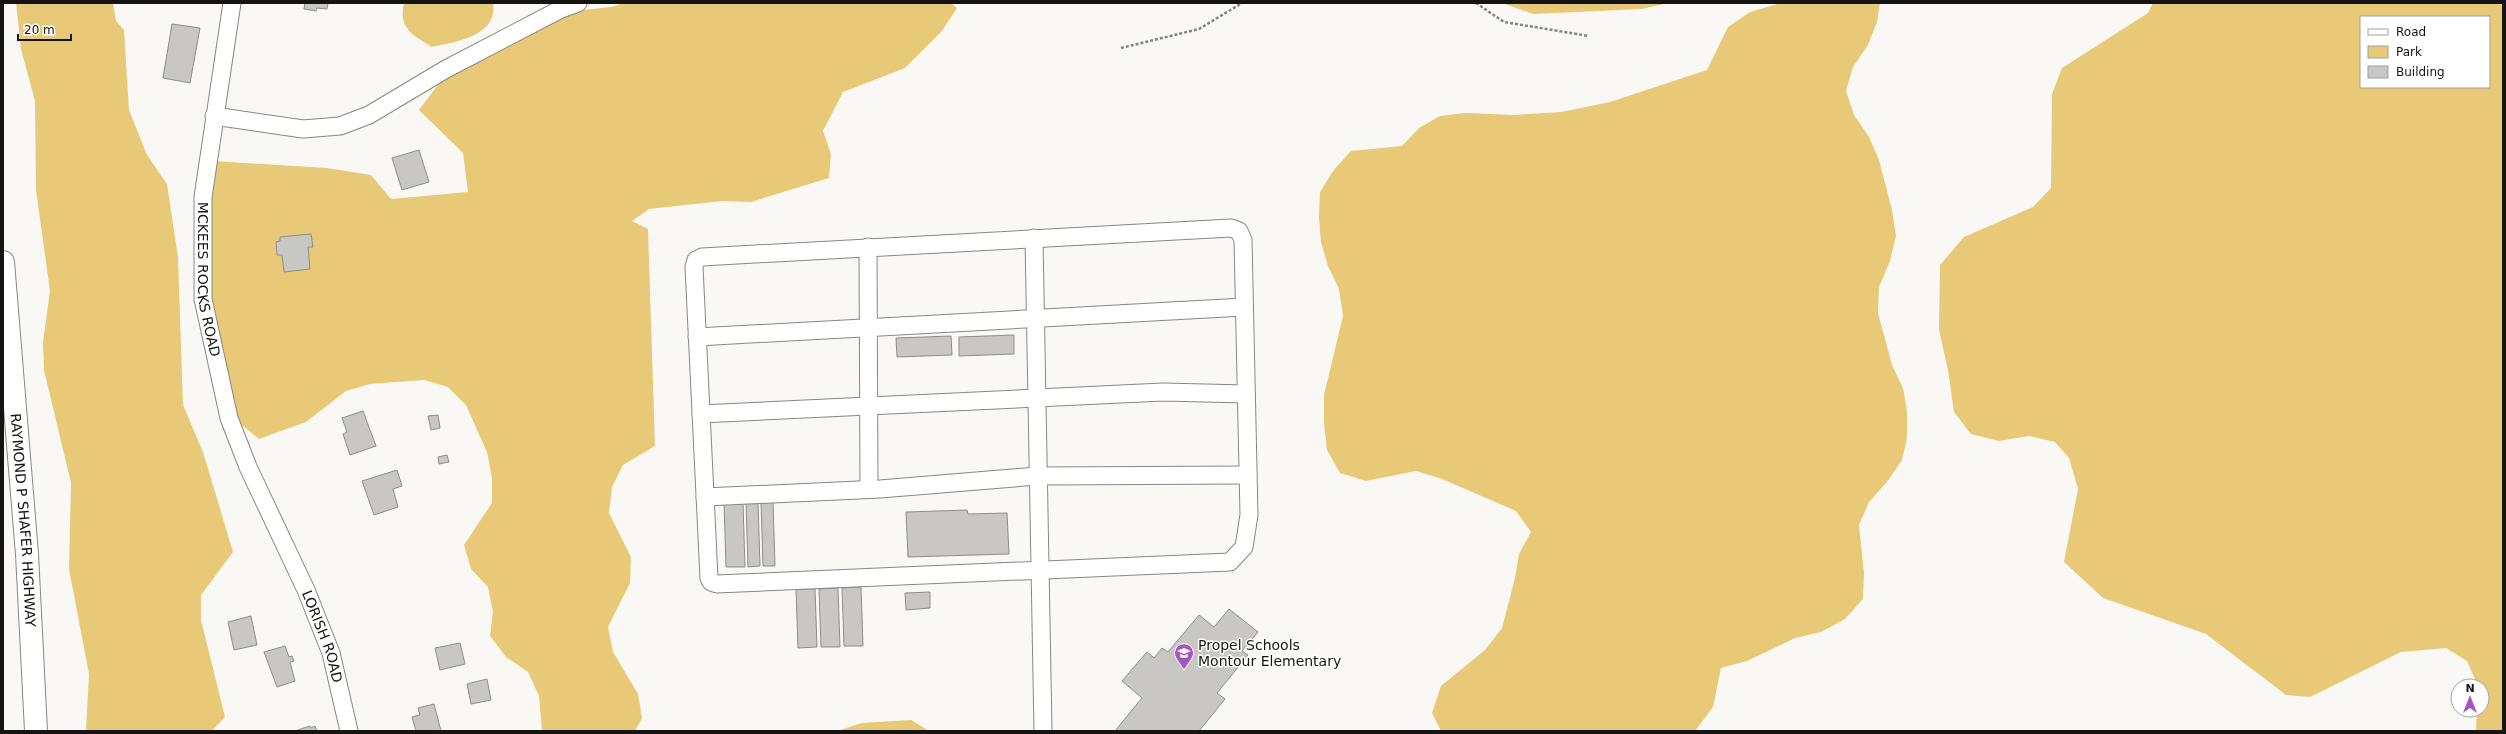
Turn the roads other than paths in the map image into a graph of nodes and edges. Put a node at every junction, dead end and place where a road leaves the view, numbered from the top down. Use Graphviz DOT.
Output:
graph roads {
  1 [pos="232,3"];
  2 [pos="578,3"];
  3 [pos="214,116"];
  4 [pos="1034,238"];
  5 [pos="868,247"];
  6 [pos="3,262"];
  7 [pos="1244,307"];
  8 [pos="1035,318"];
  9 [pos="869,327"];
  10 [pos="697,337"];
  11 [pos="1246,394"];
  12 [pos="1036,398"];
  13 [pos="870,406"];
  14 [pos="701,414"];
  15 [pos="1248,475"];
  16 [pos="1038,476"];
  17 [pos="870,489"];
  18 [pos="705,497"];
  19 [pos="285,545"];
  20 [pos="27,554"];
  21 [pos="1039,571"];
  22 [pos="36,731"];
  23 [pos="49,731"];
  24 [pos="349,731"];
  25 [pos="1044,731"];
  1 -- 3 [label="street, MCKEES ROCKS ROAD"];
  2 -- 3 [label="street"];
  3 -- 19 [label="street, MCKEES ROCKS ROAD"];
  4 -- 5 [label="street"];
  4 -- 7 [label="street"];
  4 -- 8 [label="street"];
  5 -- 9 [label="street"];
  5 -- 10 [label="street"];
  6 -- 20 [label="highway, RAYMOND P SHAFER HIGHWAY"];
  7 -- 8 [label="street"];
  7 -- 11 [label="street"];
  8 -- 9 [label="street"];
  8 -- 12 [label="street"];
  9 -- 10 [label="street"];
  9 -- 13 [label="street"];
  10 -- 14 [label="street"];
  11 -- 12 [label="street"];
  11 -- 15 [label="street"];
  12 -- 13 [label="street"];
  12 -- 16 [label="street"];
  13 -- 14 [label="street"];
  13 -- 17 [label="street"];
  14 -- 18 [label="street"];
  15 -- 16 [label="street"];
  15 -- 21 [label="street"];
  16 -- 17 [label="street"];
  16 -- 21 [label="street"];
  17 -- 18 [label="street"];
  18 -- 21 [label="street"];
  19 -- 24 [label="street, LORISH ROAD"];
  20 -- 22 [label="highway, RAYMOND P SHAFER HIGHWAY"];
  20 -- 23 [label="highway"];
  21 -- 25 [label="street"];
}
